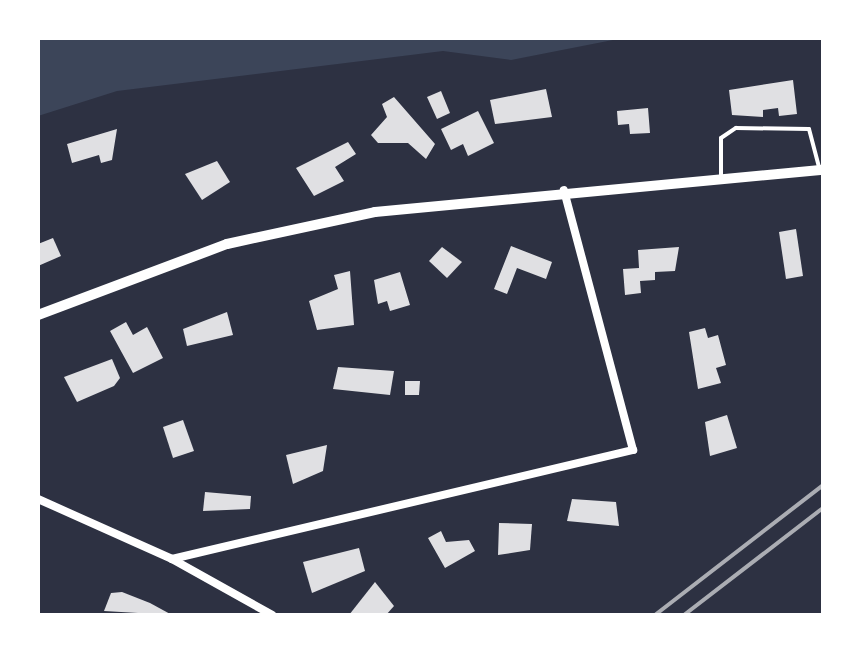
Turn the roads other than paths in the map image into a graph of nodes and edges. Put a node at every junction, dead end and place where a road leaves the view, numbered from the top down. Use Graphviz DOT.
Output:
graph roads {
  1 [pos="821,170"];
  2 [pos="721,178"];
  3 [pos="564,190"];
  4 [pos="38,315"];
  5 [pos="38,499"];
  6 [pos="172,559"];
  7 [pos="272,615"];
  1 -- 2 [label="street"];
  1 -- 2 [label="lane"];
  2 -- 3 [label="street"];
  3 -- 4 [label="street"];
  3 -- 6 [label="street"];
  5 -- 6 [label="street"];
  6 -- 7 [label="street"];
}
